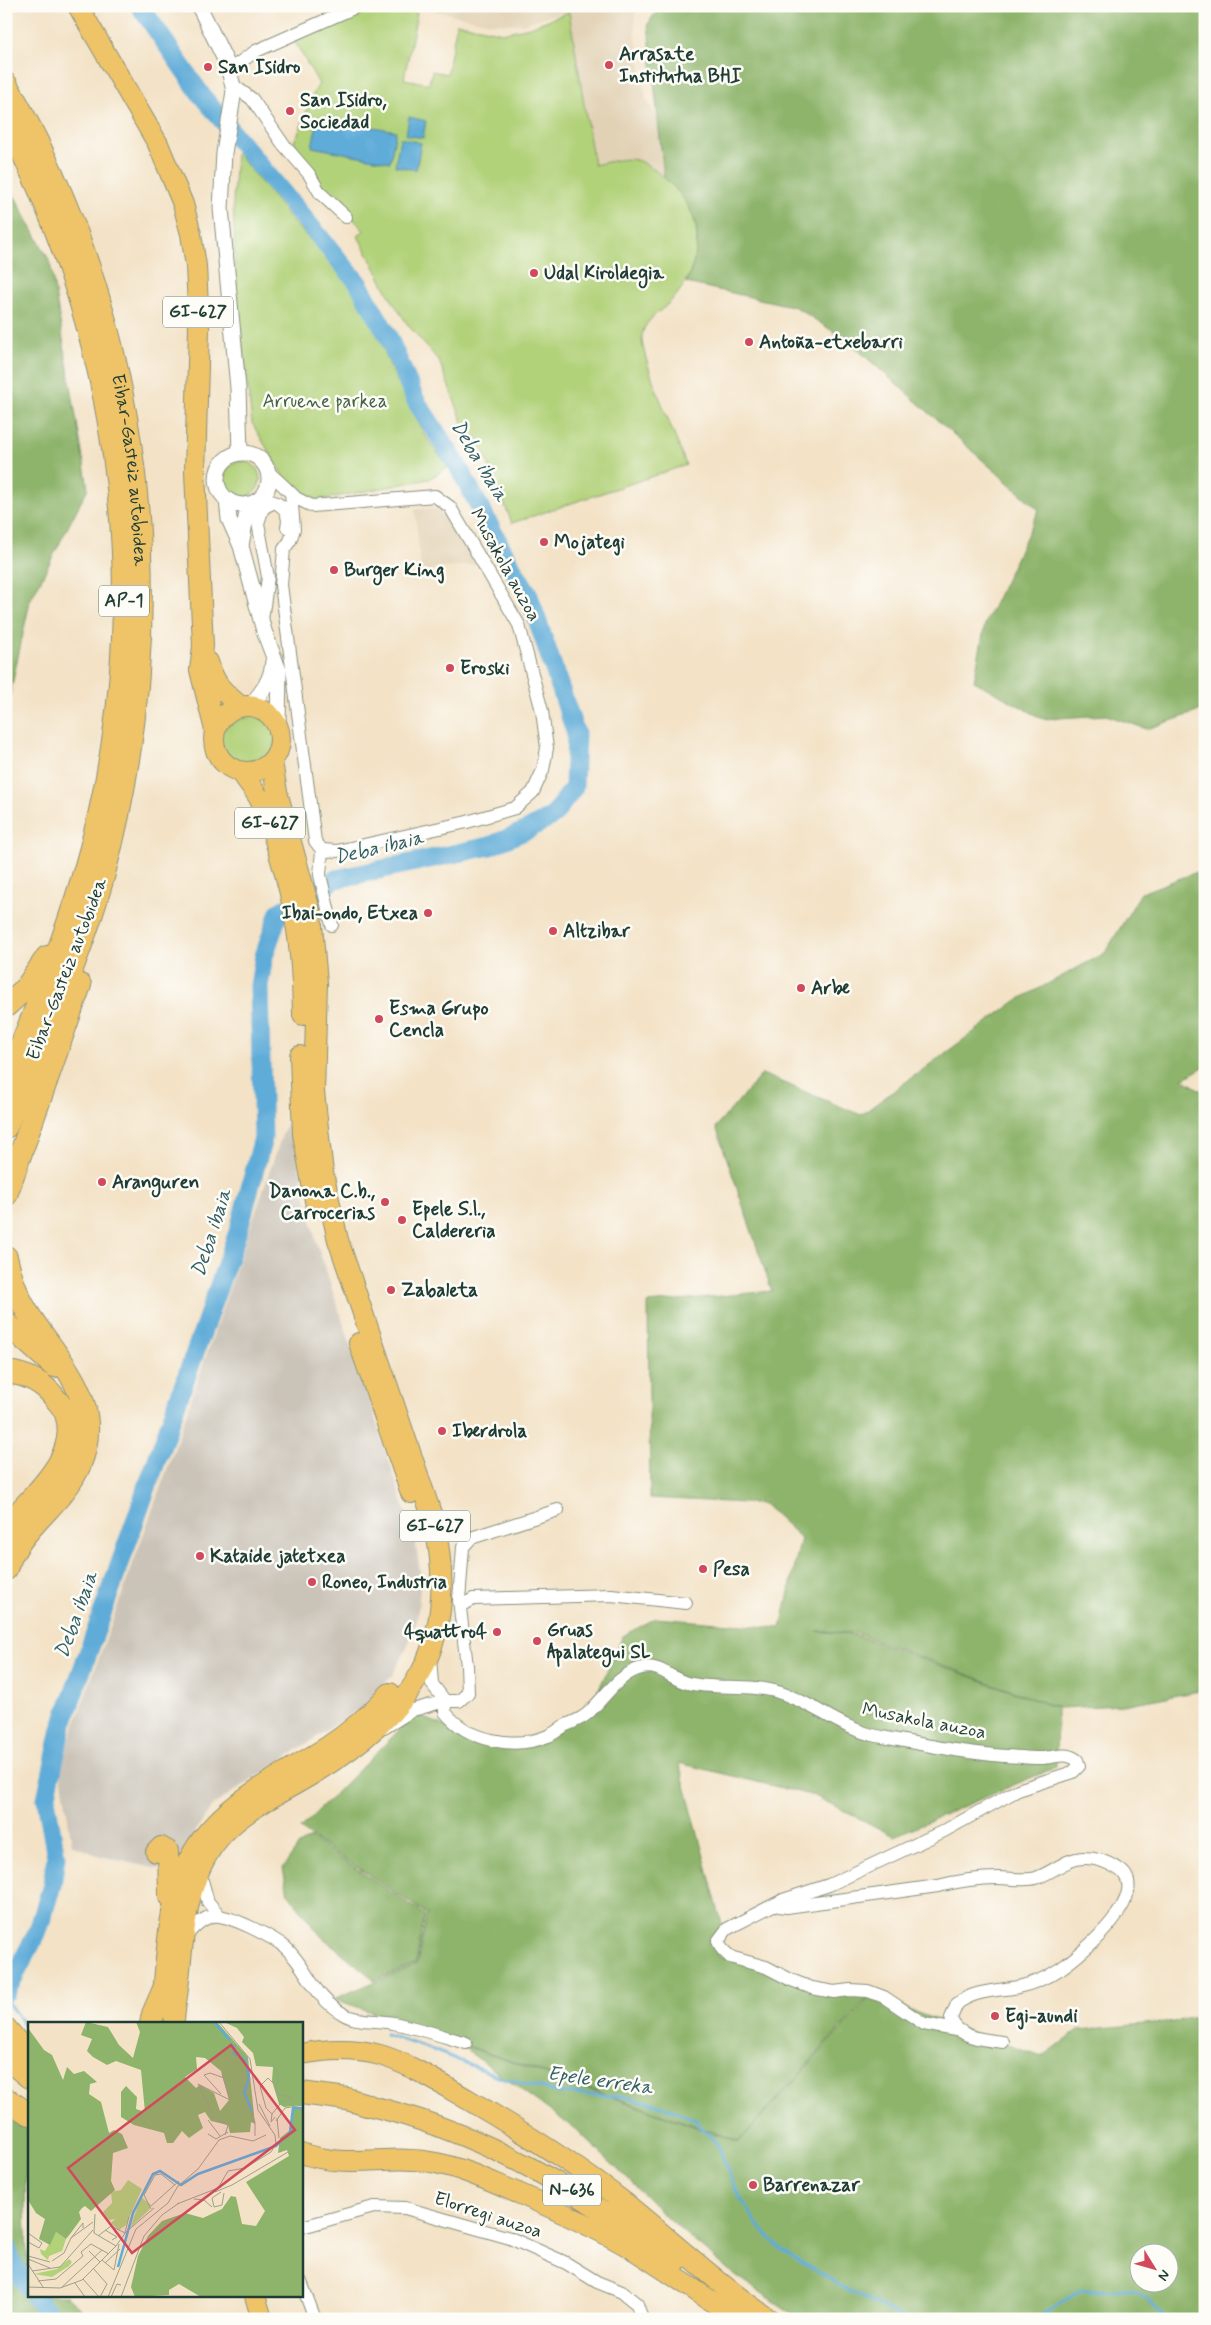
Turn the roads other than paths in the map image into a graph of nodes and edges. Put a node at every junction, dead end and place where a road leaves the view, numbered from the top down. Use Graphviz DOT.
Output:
graph roads {
  1 [pos="78,6"];
  2 [pos="199,6"];
  3 [pos="358,6"];
  4 [pos="229,70"];
  5 [pos="6,84"];
  6 [pos="233,85"];
  7 [pos="6,120"];
  8 [pos="346,217"];
  9 [pos="240,453"];
  10 [pos="268,472"];
  11 [pos="291,493"];
  12 [pos="227,500"];
  13 [pos="263,502"];
  14 [pos="241,546"];
  15 [pos="284,549"];
  16 [pos="262,622"];
  17 [pos="203,646"];
  18 [pos="273,660"];
  19 [pos="246,705"];
  20 [pos="278,724"];
  21 [pos="215,730"];
  22 [pos="132,741"];
  23 [pos="272,762"];
  24 [pos="241,772"];
  25 [pos="322,850"];
  26 [pos="303,876"];
  27 [pos="331,921"];
  28 [pos="63,934"];
  29 [pos="306,935"];
  30 [pos="6,1006"];
  31 [pos="6,1082"];
  32 [pos="6,1126"];
  33 [pos="6,1195"];
  34 [pos="6,1257"];
  35 [pos="6,1323"];
  36 [pos="6,1337"];
  37 [pos="6,1372"];
  38 [pos="73,1406"];
  39 [pos="558,1510"];
  40 [pos="6,1526"];
  41 [pos="6,1569"];
  42 [pos="686,1603"];
  43 [pos="460,1607"];
  44 [pos="430,1654"];
  45 [pos="445,1702"];
  46 [pos="356,1743"];
  47 [pos="156,1852"];
  48 [pos="199,1871"];
  49 [pos="774,1906"];
  50 [pos="220,1915"];
  51 [pos="183,1945"];
  52 [pos="167,1962"];
  53 [pos="164,1991"];
  54 [pos="151,2022"];
  55 [pos="160,2022"];
  56 [pos="174,2022"];
  57 [pos="6,2029"];
  58 [pos="961,2032"];
  59 [pos="1003,2042"];
  60 [pos="466,2044"];
  61 [pos="302,2054"];
  62 [pos="28,2055"];
  63 [pos="6,2058"];
  64 [pos="6,2074"];
  65 [pos="28,2076"];
  66 [pos="28,2091"];
  67 [pos="302,2093"];
  68 [pos="6,2099"];
  69 [pos="302,2103"];
  70 [pos="367,2105"];
  71 [pos="28,2113"];
  72 [pos="302,2153"];
  73 [pos="302,2226"];
  74 [pos="302,2285"];
  75 [pos="257,2298"];
  76 [pos="262,2319"];
  77 [pos="315,2319"];
  78 [pos="642,2319"];
  79 [pos="738,2319"];
  80 [pos="753,2319"];
  81 [pos="769,2319"];
  1 -- 17 [label="main road, GI-627"];
  2 -- 4 [label="street"];
  3 -- 4 [label="street"];
  4 -- 6 [label="street"];
  5 -- 22 [label="highway, Eibar-Gasteiz autobidea / AP-1"];
  6 -- 8 [label="street"];
  6 -- 9 [label="street"];
  7 -- 28 [label="highway, Eibar-Gasteiz autobidea / AP-1"];
  9 -- 10 [label="street"];
  9 -- 12 [label="street"];
  10 -- 11 [label="street, Musakola auzoa"];
  10 -- 13 [label="street"];
  11 -- 15 [label="street"];
  11 -- 25 [label="street, Musakola auzoa"];
  12 -- 13 [label="street"];
  12 -- 14 [label="street"];
  13 -- 14 [label="street"];
  13 -- 15 [label="street"];
  13 -- 16 [label="street"];
  14 -- 16 [label="street"];
  15 -- 25 [label="street"];
  16 -- 18 [label="street"];
  17 -- 19 [label="main road, GI-627"];
  17 -- 21 [label="main road, GI-627"];
  18 -- 19 [label="street"];
  18 -- 20 [label="street"];
  19 -- 20 [label="main road, GI-627"];
  19 -- 21 [label="main road"];
  20 -- 23 [label="main road, GI-627"];
  21 -- 24 [label="main road, GI-627"];
  22 -- 32 [label="highway, Eibar-Gasteiz autobidea / AP-1"];
  22 -- 33 [label="highway"];
  23 -- 24 [label="main road"];
  23 -- 26 [label="main road, GI-627"];
  24 -- 26 [label="main road, GI-627"];
  25 -- 26 [label="street"];
  26 -- 27 [label="street"];
  26 -- 29 [label="main road, GI-627"];
  28 -- 30 [label="highway"];
  28 -- 31 [label="highway, Eibar-Gasteiz autobidea / AP-1"];
  29 -- 44 [label="main road, GI-627"];
  29 -- 52 [label="main road, GI-627"];
  34 -- 38 [label="highway"];
  35 -- 38 [label="highway"];
  36 -- 38 [label="highway"];
  37 -- 38 [label="highway"];
  38 -- 40 [label="highway"];
  38 -- 41 [label="highway"];
  39 -- 43 [label="street"];
  42 -- 43 [label="street"];
  43 -- 45 [label="street"];
  44 -- 45 [label="street, Musakola auzoa"];
  44 -- 46 [label="main road, GI-627"];
  45 -- 46 [label="street"];
  45 -- 49 [label="street, Musakola auzoa"];
  46 -- 48 [label="main road, GI-627"];
  47 -- 52 [label="main road"];
  48 -- 50 [label="street"];
  48 -- 51 [label="main road, GI-627"];
  49 -- 58 [label="street, Musakola auzoa"];
  49 -- 58 [label="street, Musakola auzoa"];
  50 -- 51 [label="street"];
  50 -- 60 [label="street"];
  51 -- 56 [label="main road, GI-627"];
  52 -- 53 [label="main road, GI-627"];
  53 -- 54 [label="highway"];
  53 -- 55 [label="main road, GI-627"];
  57 -- 62 [label="highway"];
  58 -- 59 [label="street, Musakola auzoa"];
  61 -- 81 [label="main road"];
  63 -- 65 [label="highway"];
  64 -- 66 [label="highway"];
  67 -- 70 [label="highway"];
  68 -- 71 [label="highway"];
  69 -- 70 [label="highway"];
  70 -- 80 [label="main road, N-636"];
  72 -- 79 [label="main road"];
  73 -- 78 [label="street, Elorregi auzoa"];
  74 -- 77 [label="street"];
  75 -- 76 [label="main road"];
}
